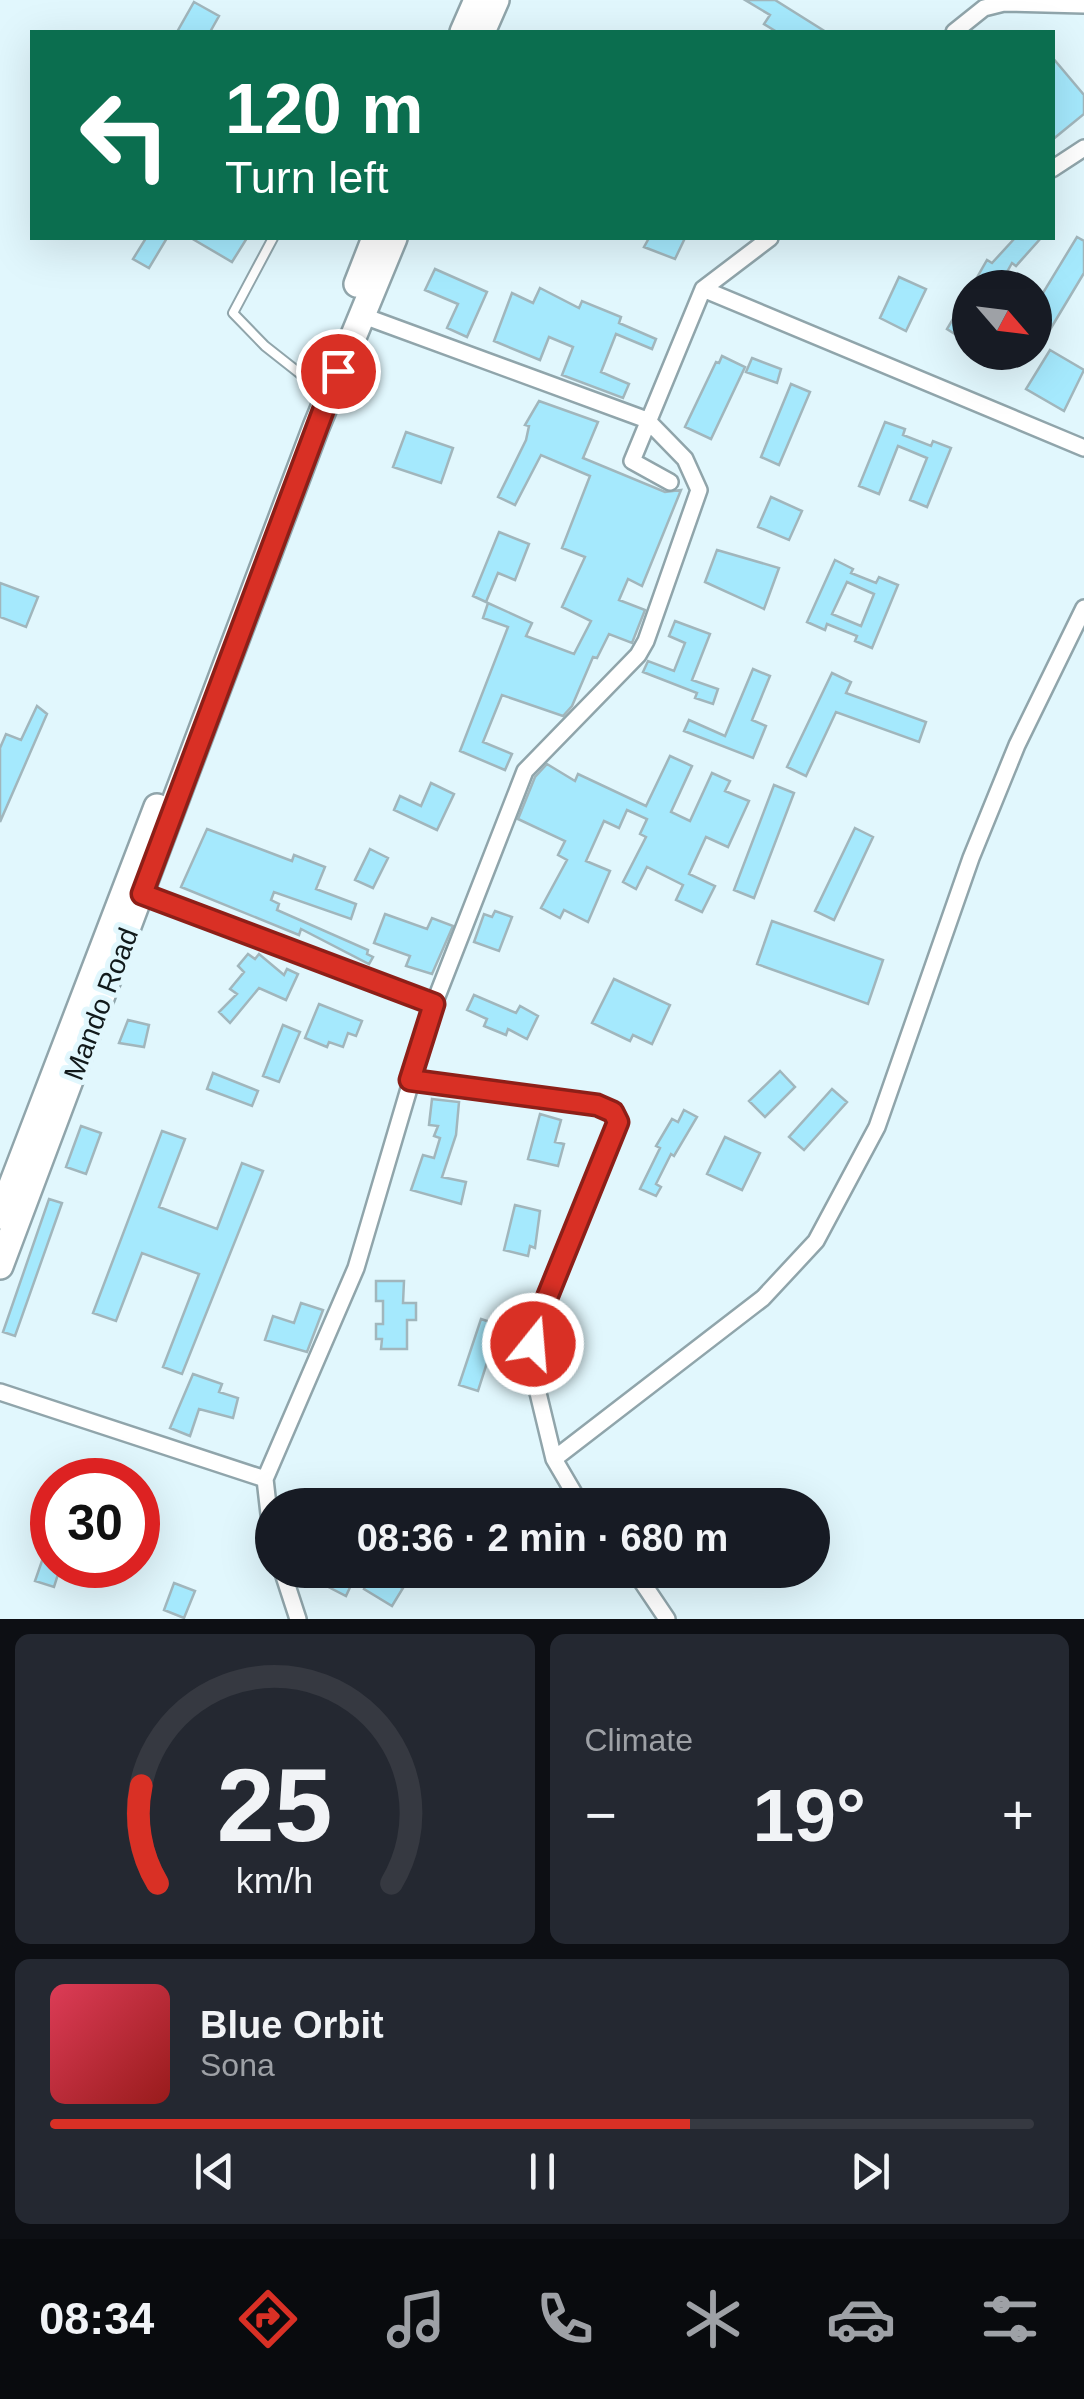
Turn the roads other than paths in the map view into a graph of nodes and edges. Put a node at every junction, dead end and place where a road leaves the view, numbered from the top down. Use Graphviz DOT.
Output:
graph roads {
  1 [pos="477,0"];
  2 [pos="496,0"];
  3 [pos="1084,5"];
  4 [pos="464,30"];
  5 [pos="483,30"];
  6 [pos="956,30"];
  7 [pos="1084,148"];
  8 [pos="1055,167"];
  9 [pos="272,240"];
  10 [pos="373,240"];
  11 [pos="374,240"];
  12 [pos="767,240"];
  13 [pos="703,290"];
  14 [pos="361,315"];
  15 [pos="317,387"];
  16 [pos="647,420"];
  17 [pos="1084,448"];
  18 [pos="670,482"];
  19 [pos="1084,608"];
  20 [pos="142,894"];
  21 [pos="434,1004"];
  22 [pos="410,1080"];
  23 [pos="0,1216"];
  24 [pos="0,1266"];
  25 [pos="0,1392"];
  26 [pos="554,1459"];
  27 [pos="265,1479"];
  28 [pos="266,1488"];
  29 [pos="571,1488"];
  30 [pos="288,1588"];
  31 [pos="646,1588"];
  32 [pos="298,1619"];
  33 [pos="668,1619"];
  1 -- 4 [label="highway"];
  2 -- 5 [label="highway"];
  3 -- 6 [label="street"];
  7 -- 8 [label="street"];
  9 -- 15 [label="lane"];
  10 -- 15 [label="highway, Mando Road"];
  11 -- 14 [label="highway, Mando Road"];
  12 -- 13 [label="street"];
  13 -- 16 [label="street"];
  13 -- 17 [label="street"];
  14 -- 16 [label="street"];
  14 -- 20 [label="highway, Mando Road"];
  15 -- 23 [label="highway, Mando Road"];
  16 -- 18 [label="street"];
  16 -- 21 [label="street"];
  19 -- 26 [label="street"];
  20 -- 21 [label="street"];
  20 -- 24 [label="highway, Mando Road"];
  21 -- 22 [label="street"];
  22 -- 26 [label="street"];
  22 -- 27 [label="street"];
  25 -- 27 [label="street"];
  26 -- 29 [label="street"];
  27 -- 28 [label="street"];
  30 -- 32 [label="street"];
  31 -- 33 [label="street"];
}
